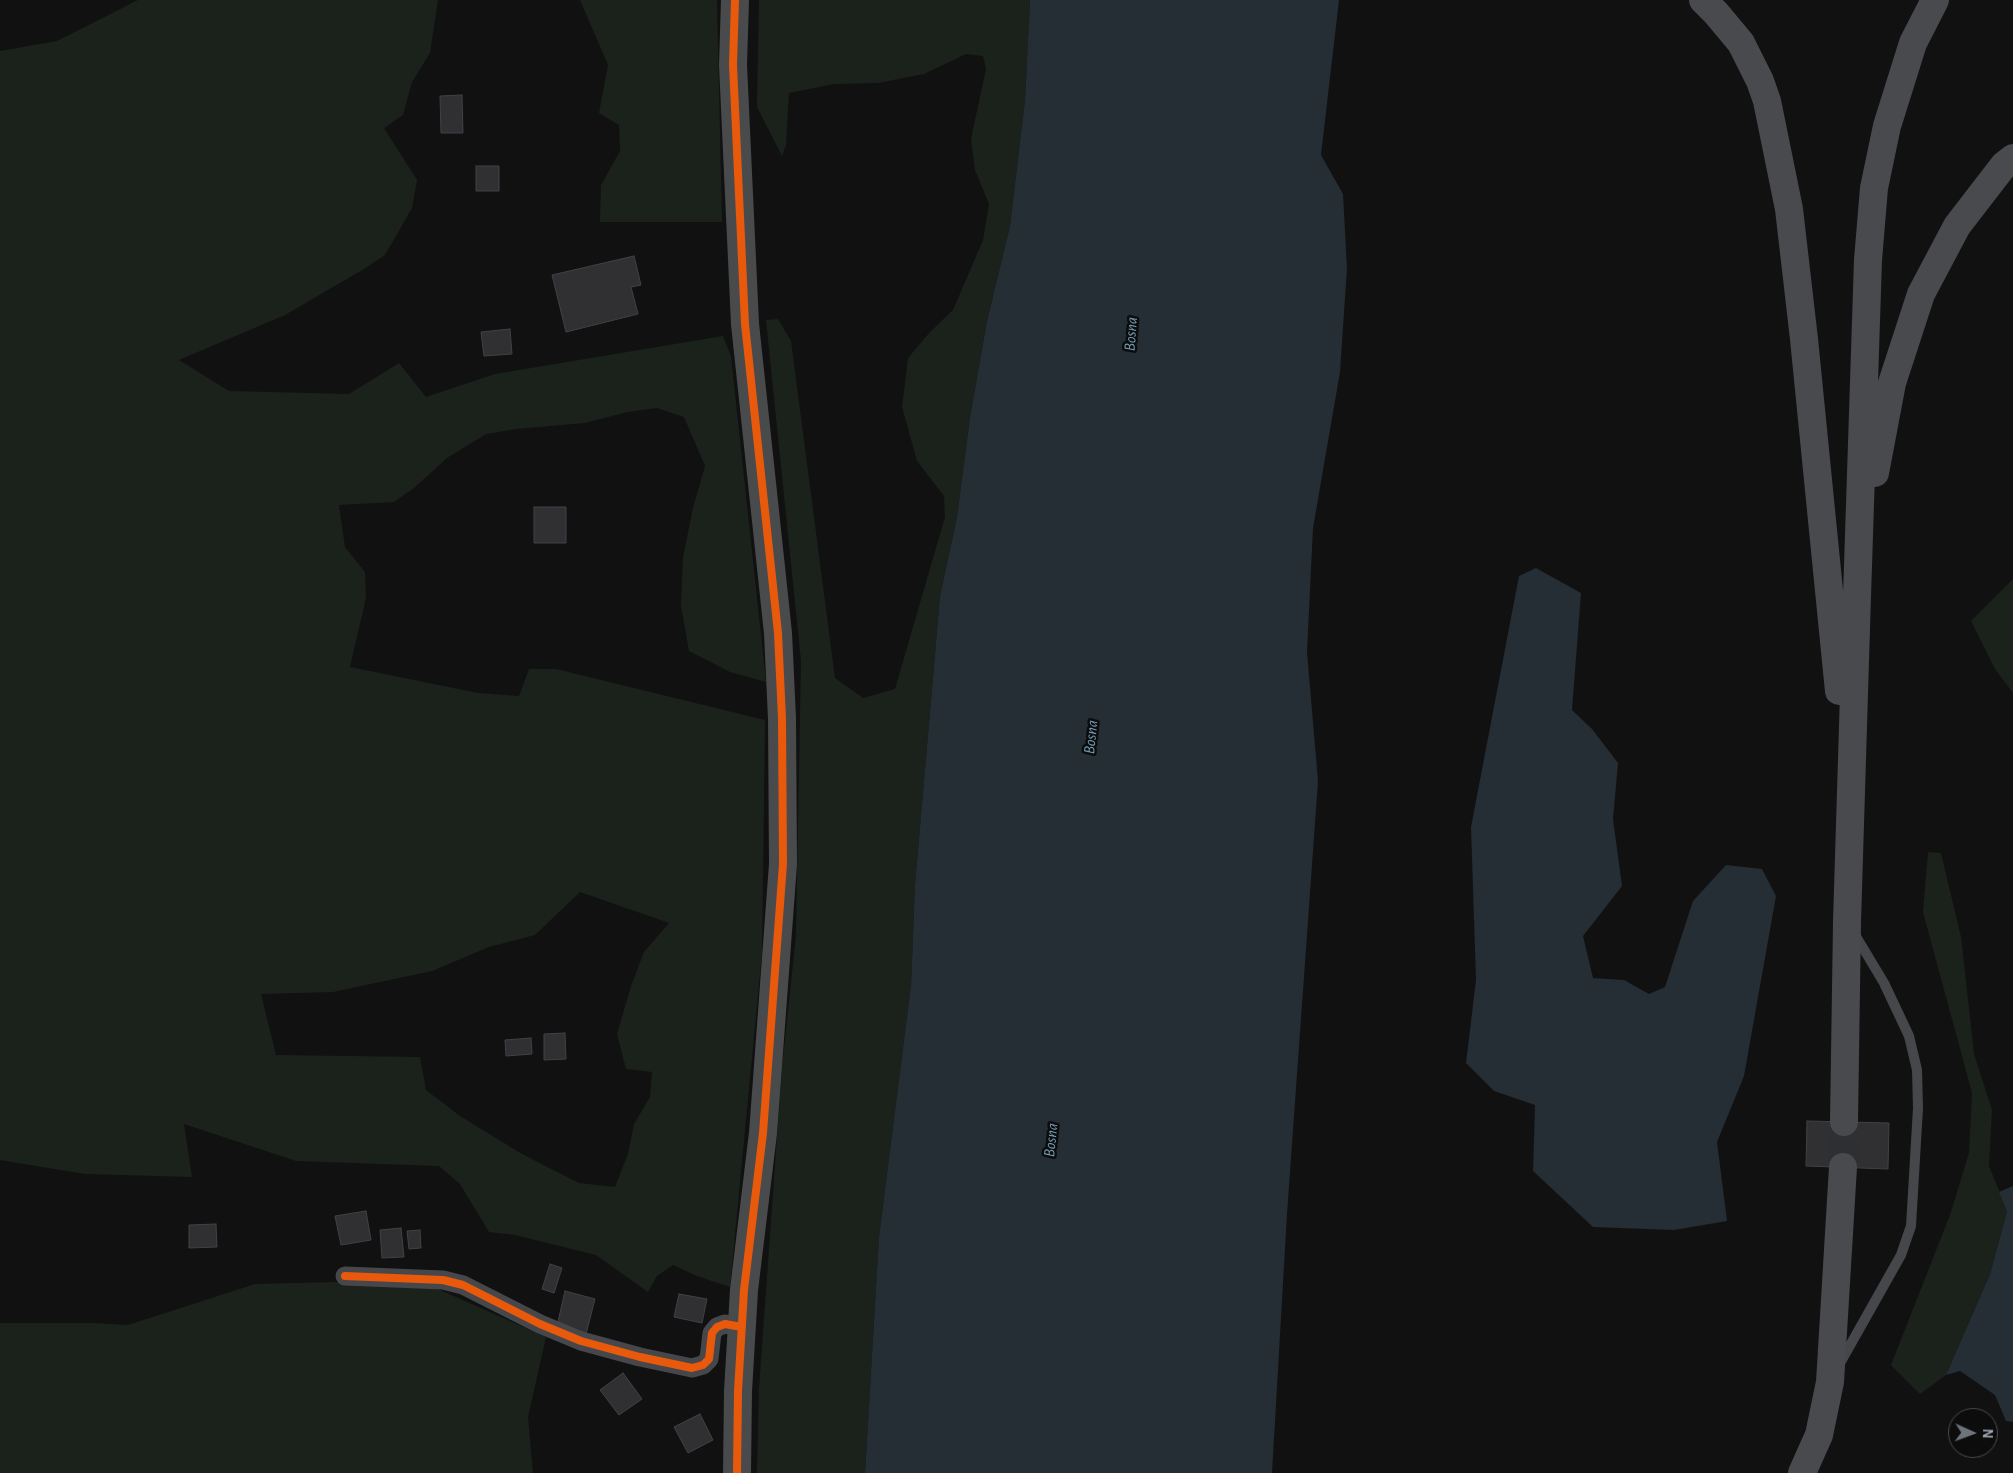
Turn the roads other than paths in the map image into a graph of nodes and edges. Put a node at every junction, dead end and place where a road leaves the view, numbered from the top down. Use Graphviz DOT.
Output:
graph roads {
  1 [pos="735,0"];
  2 [pos="1702,0"];
  3 [pos="1935,0"];
  4 [pos="2013,158"];
  5 [pos="1857,596"];
  6 [pos="1850,827"];
  7 [pos="1847,922"];
  8 [pos="1844,1122"];
  9 [pos="1844,1168"];
  10 [pos="345,1276"];
  11 [pos="742,1327"];
  12 [pos="1830,1382"];
  13 [pos="738,1473"];
  14 [pos="1802,1473"];
  1 -- 11 [label="main road"];
  2 -- 6 [label="highway"];
  3 -- 5 [label="highway"];
  4 -- 5 [label="highway"];
  5 -- 6 [label="highway"];
  6 -- 7 [label="highway"];
  7 -- 8 [label="highway"];
  7 -- 12 [label="lane"];
  9 -- 12 [label="highway"];
  10 -- 11 [label="street"];
  11 -- 13 [label="main road"];
  12 -- 14 [label="highway"];
}
